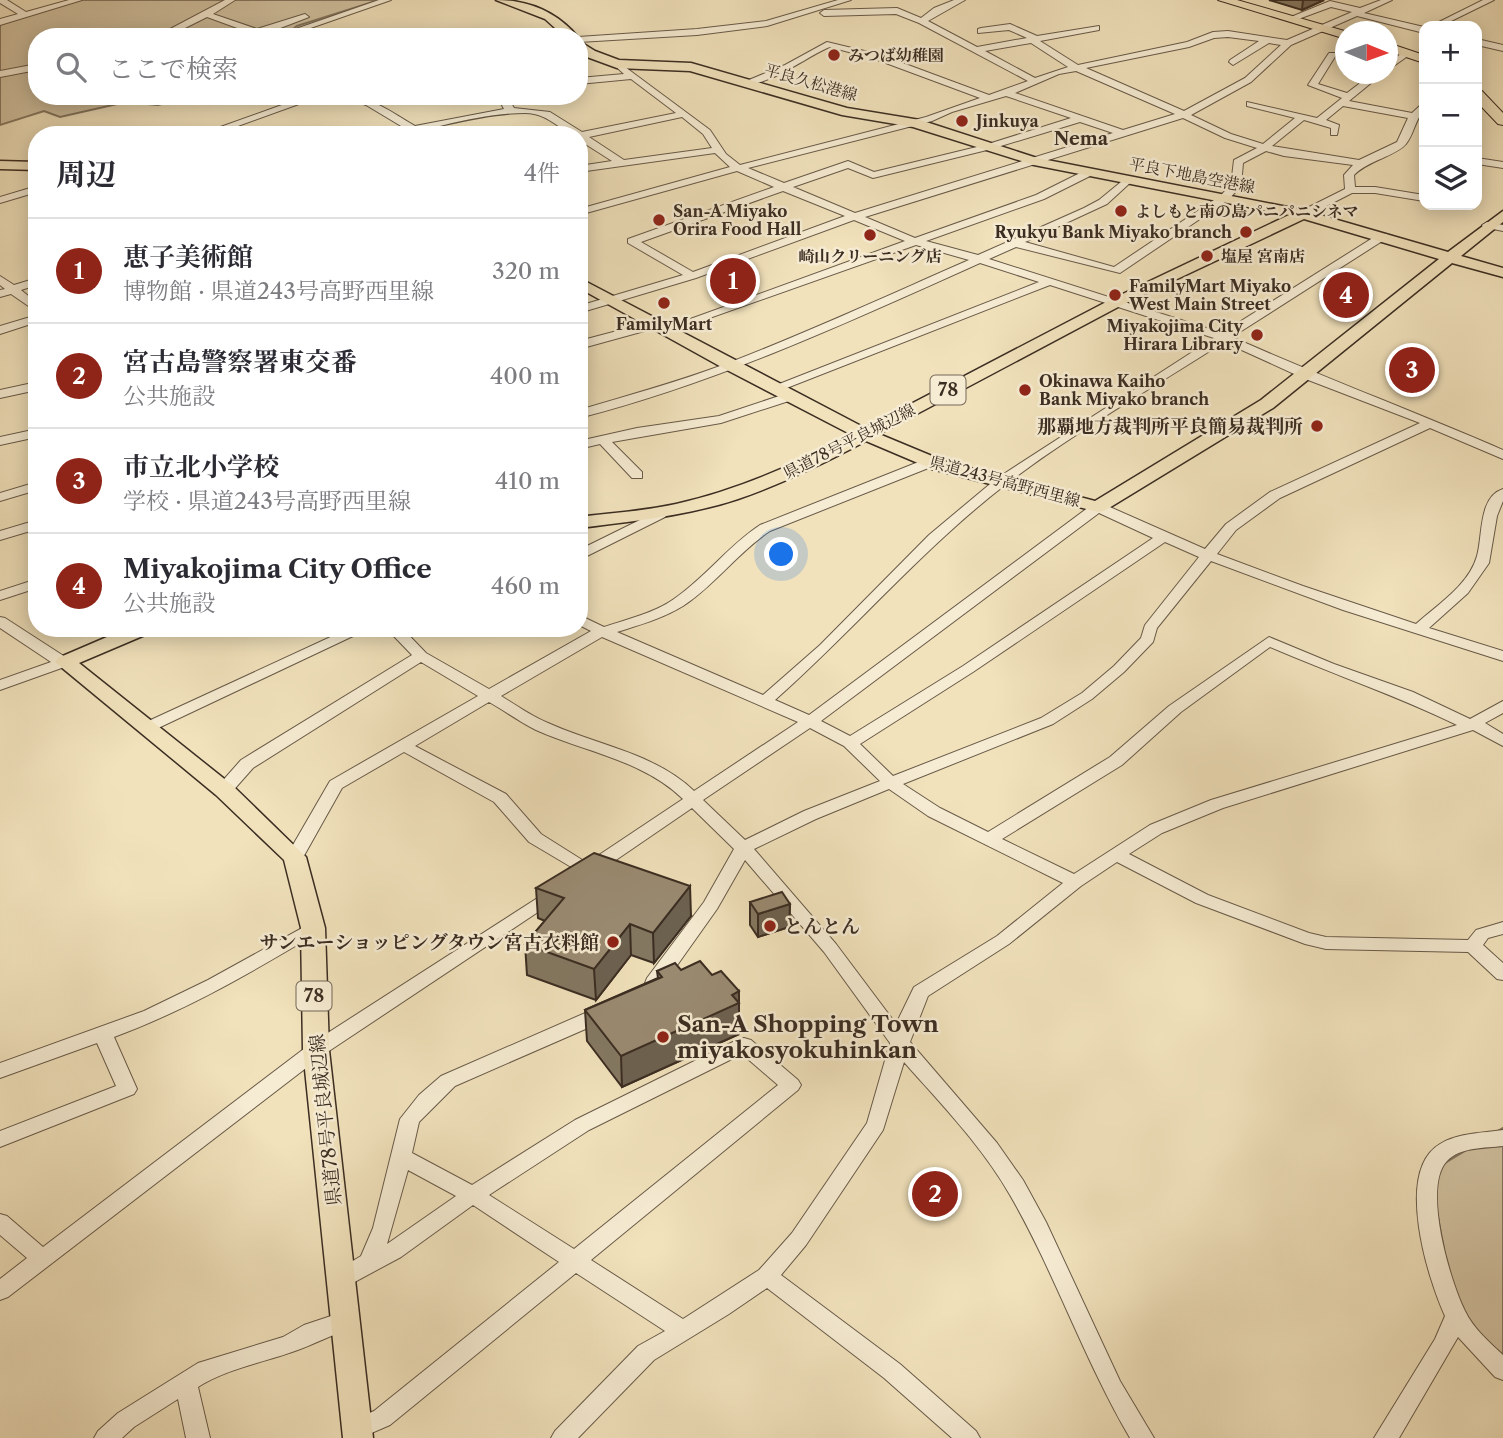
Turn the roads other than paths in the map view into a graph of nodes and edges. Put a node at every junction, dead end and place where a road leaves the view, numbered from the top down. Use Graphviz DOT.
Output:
graph roads {
  1 [pos="1,0"];
  2 [pos="78,0"];
  3 [pos="231,0"];
  4 [pos="357,0"];
  5 [pos="387,0"];
  6 [pos="502,0"];
  7 [pos="847,0"];
  8 [pos="961,0"];
  9 [pos="1224,0"];
  10 [pos="1388,0"];
  11 [pos="1490,0"];
  12 [pos="804,12"];
  13 [pos="1359,13"];
  14 [pos="206,14"];
  15 [pos="25,15"];
  16 [pos="1290,19"];
  17 [pos="922,21"];
  18 [pos="1446,21"];
  19 [pos="0,22"];
  20 [pos="1320,27"];
  21 [pos="177,28"];
  22 [pos="240,28"];
  23 [pos="272,28"];
  24 [pos="303,28"];
  25 [pos="565,28"];
  26 [pos="1096,29"];
  27 [pos="1419,29"];
  28 [pos="981,31"];
  29 [pos="1335,32"];
  30 [pos="1033,39"];
  31 [pos="588,41"];
  32 [pos="1266,41"];
  33 [pos="1288,43"];
  34 [pos="1482,43"];
  35 [pos="1503,48"];
  36 [pos="975,50"];
  37 [pos="1398,50"];
  38 [pos="588,51"];
  39 [pos="1408,53"];
  40 [pos="1332,55"];
  41 [pos="1419,57"];
  42 [pos="1398,60"];
  43 [pos="1233,62"];
  44 [pos="617,64"];
  45 [pos="1075,67"];
  46 [pos="28,69"];
  47 [pos="0,74"];
  48 [pos="630,76"];
  49 [pos="1033,80"];
  50 [pos="588,81"];
  51 [pos="749,82"];
  52 [pos="1364,84"];
  53 [pos="1006,93"];
  54 [pos="989,98"];
  55 [pos="1347,98"];
  56 [pos="1482,99"];
  57 [pos="1250,104"];
  58 [pos="291,105"];
  59 [pos="372,105"];
  60 [pos="507,105"];
  61 [pos="1419,106"];
  62 [pos="1419,110"];
  63 [pos="511,112"];
  64 [pos="684,114"];
  65 [pos="1184,114"];
  66 [pos="1414,116"];
  67 [pos="1301,118"];
  68 [pos="1079,119"];
  69 [pos="1320,121"];
  70 [pos="1503,121"];
  71 [pos="915,123"];
  72 [pos="229,126"];
  73 [pos="406,126"];
  74 [pos="434,126"];
  75 [pos="565,126"];
  76 [pos="588,133"];
  77 [pos="1334,133"];
  78 [pos="1125,134"];
  79 [pos="588,140"];
  80 [pos="988,147"];
  81 [pos="1264,148"];
  82 [pos="718,150"];
  83 [pos="1034,161"];
  84 [pos="621,162"];
  85 [pos="1482,162"];
  86 [pos="1360,163"];
  87 [pos="0,165"];
  88 [pos="1503,165"];
  89 [pos="28,166"];
  90 [pos="588,168"];
  91 [pos="737,168"];
  92 [pos="1088,173"];
  93 [pos="1127,180"];
  94 [pos="784,187"];
  95 [pos="1350,190"];
  96 [pos="28,192"];
  97 [pos="1419,197"];
  98 [pos="1224,198"];
  99 [pos="0,200"];
  100 [pos="588,209"];
  101 [pos="1303,214"];
  102 [pos="1503,215"];
  103 [pos="852,217"];
  104 [pos="1487,225"];
  105 [pos="1503,228"];
  106 [pos="1383,236"];
  107 [pos="914,241"];
  108 [pos="1015,243"];
  109 [pos="1452,256"];
  110 [pos="976,258"];
  111 [pos="1503,273"];
  112 [pos="692,276"];
  113 [pos="0,279"];
  114 [pos="1049,282"];
  115 [pos="28,285"];
  116 [pos="588,287"];
  117 [pos="16,290"];
  118 [pos="0,293"];
  119 [pos="28,301"];
  120 [pos="614,302"];
  121 [pos="1115,303"];
  122 [pos="588,308"];
  123 [pos="28,321"];
  124 [pos="660,328"];
  125 [pos="0,330"];
  126 [pos="1225,338"];
  127 [pos="588,343"];
  128 [pos="731,366"];
  129 [pos="1307,375"];
  130 [pos="28,388"];
  131 [pos="775,388"];
  132 [pos="0,394"];
  133 [pos="790,396"];
  134 [pos="588,411"];
  135 [pos="1430,423"];
  136 [pos="864,434"];
  137 [pos="28,435"];
  138 [pos="603,440"];
  139 [pos="0,441"];
  140 [pos="588,443"];
  141 [pos="1503,456"];
  142 [pos="931,462"];
  143 [pos="637,475"];
  144 [pos="1001,482"];
  145 [pos="28,489"];
  146 [pos="1503,493"];
  147 [pos="0,497"];
  148 [pos="1098,507"];
  149 [pos="660,514"];
  150 [pos="588,522"];
  151 [pos="28,527"];
  152 [pos="0,536"];
  153 [pos="1161,538"];
  154 [pos="588,551"];
  155 [pos="1208,555"];
  156 [pos="28,586"];
  157 [pos="0,596"];
  158 [pos="0,621"];
  159 [pos="588,624"];
  160 [pos="1419,630"];
  161 [pos="603,632"];
  162 [pos="124,637"];
  163 [pos="343,637"];
  164 [pos="402,637"];
  165 [pos="421,656"];
  166 [pos="1503,656"];
  167 [pos="65,662"];
  168 [pos="0,685"];
  169 [pos="491,695"];
  170 [pos="764,702"];
  171 [pos="1503,706"];
  172 [pos="810,721"];
  173 [pos="1471,724"];
  174 [pos="148,727"];
  175 [pos="1503,740"];
  176 [pos="850,743"];
  177 [pos="402,745"];
  178 [pos="891,783"];
  179 [pos="224,790"];
  180 [pos="692,800"];
  181 [pos="988,840"];
  182 [pos="743,848"];
  183 [pos="1115,854"];
  184 [pos="295,857"];
  185 [pos="588,871"];
  186 [pos="1075,882"];
  187 [pos="313,928"];
  188 [pos="1503,928"];
  189 [pos="1473,946"];
  190 [pos="1503,974"];
  191 [pos="640,994"];
  192 [pos="622,1004"];
  193 [pos="103,1034"];
  194 [pos="900,1042"];
  195 [pos="316,1050"];
  196 [pos="0,1071"];
  197 [pos="1503,1138"];
  198 [pos="0,1139"];
  199 [pos="401,1157"];
  200 [pos="472,1195"];
  201 [pos="0,1222"];
  202 [pos="42,1259"];
  203 [pos="369,1262"];
  204 [pos="576,1262"];
  205 [pos="767,1276"];
  206 [pos="341,1279"];
  207 [pos="0,1291"];
  208 [pos="1456,1317"];
  209 [pos="346,1320"];
  210 [pos="683,1331"];
  211 [pos="1503,1370"];
  212 [pos="186,1382"];
  213 [pos="358,1433"];
  214 [pos="966,1437"];
  215 [pos="106,1438"];
  216 [pos="198,1438"];
  217 [pos="563,1438"];
  218 [pos="1142,1438"];
  219 [pos="1386,1438"];
  1 -- 15 [label="street"];
  2 -- 15 [label="street"];
  3 -- 14 [label="street"];
  4 -- 23 [label="street"];
  5 -- 24 [label="street"];
  6 -- 25 [label="main road"];
  7 -- 12 [label="street"];
  8 -- 17 [label="street"];
  9 -- 16 [label="highway"];
  10 -- 13 [label="street"];
  11 -- 18 [label="street"];
  12 -- 17 [label="street"];
  12 -- 31 [label="street"];
  13 -- 16 [label="street"];
  13 -- 20 [label="street"];
  13 -- 27 [label="street"];
  14 -- 21 [label="street"];
  14 -- 22 [label="street"];
  15 -- 19 [label="street"];
  16 -- 20 [label="highway"];
  17 -- 36 [label="street"];
  20 -- 29 [label="highway"];
  20 -- 33 [label="street"];
  26 -- 30 [label="street"];
  28 -- 30 [label="street"];
  30 -- 36 [label="street"];
  30 -- 45 [label="street"];
  32 -- 33 [label="street"];
  32 -- 43 [label="street"];
  32 -- 45 [label="street"];
  33 -- 65 [label="street"];
  34 -- 35 [label="street"];
  36 -- 49 [label="street"];
  37 -- 39 [label="highway"];
  38 -- 44 [label="main road, 平良久松港線"];
  39 -- 41 [label="highway"];
  39 -- 42 [label="street"];
  40 -- 55 [label="street"];
  44 -- 48 [label="street"];
  44 -- 51 [label="main road, 平良久松港線"];
  45 -- 49 [label="street"];
  45 -- 65 [label="street"];
  46 -- 47 [label="street"];
  48 -- 50 [label="street"];
  48 -- 64 [label="street"];
  49 -- 53 [label="street"];
  51 -- 54 [label="street"];
  51 -- 71 [label="main road, 平良久松港線"];
  52 -- 55 [label="street"];
  53 -- 54 [label="street"];
  53 -- 68 [label="street"];
  54 -- 71 [label="street"];
  55 -- 61 [label="street"];
  55 -- 66 [label="street"];
  55 -- 69 [label="street"];
  56 -- 70 [label="highway"];
  57 -- 67 [label="street"];
  58 -- 72 [label="street"];
  59 -- 73 [label="street"];
  60 -- 63 [label="street"];
  62 -- 66 [label="street"];
  63 -- 74 [label="street"];
  63 -- 75 [label="street"];
  64 -- 76 [label="street"];
  64 -- 82 [label="street"];
  65 -- 78 [label="street"];
  65 -- 81 [label="street"];
  66 -- 86 [label="street"];
  67 -- 69 [label="street"];
  67 -- 81 [label="street"];
  68 -- 78 [label="street"];
  68 -- 80 [label="street"];
  69 -- 77 [label="street"];
  71 -- 80 [label="main road, 平良久松港線"];
  71 -- 91 [label="street"];
  78 -- 83 [label="street"];
  79 -- 84 [label="street"];
  80 -- 83 [label="main road, 平良久松港線"];
  80 -- 94 [label="street"];
  81 -- 86 [label="street"];
  81 -- 98 [label="street"];
  82 -- 84 [label="street"];
  82 -- 91 [label="street"];
  83 -- 92 [label="main road, 平良下地島空港線"];
  83 -- 103 [label="street"];
  84 -- 90 [label="street"];
  85 -- 88 [label="street"];
  86 -- 95 [label="street"];
  87 -- 89 [label="main road"];
  91 -- 94 [label="street"];
  91 -- 100 [label="street"];
  92 -- 93 [label="main road, 平良下地島空港線"];
  92 -- 107 [label="street"];
  93 -- 98 [label="main road, 平良下地島空港線"];
  93 -- 108 [label="street"];
  94 -- 103 [label="street"];
  94 -- 112 [label="street"];
  95 -- 97 [label="street"];
  95 -- 101 [label="street"];
  96 -- 99 [label="street"];
  98 -- 101 [label="main road, 平良下地島空港線"];
  98 -- 108 [label="street"];
  101 -- 106 [label="main road"];
  101 -- 121 [label="main road, 県道78号平良城辺線 / 78"];
  102 -- 104 [label="main road, 県道243号高野西里線"];
  103 -- 107 [label="street"];
  103 -- 112 [label="street"];
  104 -- 105 [label="street"];
  104 -- 109 [label="main road, 県道243号高野西里線"];
  106 -- 109 [label="main road"];
  106 -- 126 [label="street"];
  107 -- 110 [label="street"];
  107 -- 124 [label="street"];
  108 -- 110 [label="street"];
  109 -- 111 [label="main road"];
  109 -- 129 [label="main road, 県道243号高野西里線"];
  110 -- 114 [label="street"];
  110 -- 128 [label="street"];
  112 -- 120 [label="street"];
  113 -- 117 [label="street"];
  114 -- 121 [label="street"];
  114 -- 131 [label="street"];
  115 -- 117 [label="street"];
  116 -- 120 [label="main road, 県道243号高野西里線"];
  117 -- 118 [label="street"];
  117 -- 119 [label="street"];
  120 -- 122 [label="street"];
  120 -- 124 [label="main road, 県道243号高野西里線"];
  121 -- 126 [label="street"];
  121 -- 136 [label="main road, 県道78号平良城辺線 / 78"];
  123 -- 125 [label="street"];
  124 -- 127 [label="street"];
  124 -- 128 [label="main road, 県道243号高野西里線"];
  126 -- 129 [label="street"];
  126 -- 144 [label="street"];
  128 -- 131 [label="main road, 県道243号高野西里線"];
  128 -- 134 [label="street"];
  129 -- 135 [label="street"];
  129 -- 148 [label="main road, 県道243号高野西里線"];
  130 -- 132 [label="street"];
  131 -- 133 [label="main road, 県道243号高野西里線"];
  133 -- 136 [label="main road, 県道243号高野西里線"];
  133 -- 138 [label="street"];
  135 -- 141 [label="street"];
  135 -- 155 [label="street"];
  136 -- 142 [label="main road, 県道243号高野西里線"];
  136 -- 149 [label="main road, 県道78号平良城辺線 / 78"];
  137 -- 139 [label="street"];
  138 -- 140 [label="street"];
  138 -- 143 [label="street"];
  142 -- 144 [label="main road, 県道243号高野西里線"];
  142 -- 161 [label="street"];
  144 -- 148 [label="main road, 県道243号高野西里線"];
  144 -- 170 [label="street"];
  145 -- 147 [label="street"];
  146 -- 160 [label="street"];
  148 -- 153 [label="street"];
  148 -- 172 [label="street"];
  149 -- 150 [label="main road, 県道78号平良城辺線 / 78"];
  149 -- 154 [label="street"];
  151 -- 152 [label="street"];
  153 -- 155 [label="street"];
  153 -- 176 [label="street"];
  155 -- 160 [label="street"];
  155 -- 178 [label="street"];
  156 -- 157 [label="street"];
  158 -- 167 [label="street"];
  159 -- 161 [label="street"];
  160 -- 166 [label="street"];
  161 -- 169 [label="street"];
  161 -- 170 [label="street"];
  162 -- 167 [label="main road"];
  163 -- 174 [label="street"];
  164 -- 165 [label="street"];
  165 -- 169 [label="street"];
  165 -- 179 [label="street"];
  167 -- 168 [label="street"];
  167 -- 174 [label="main road"];
  169 -- 177 [label="street"];
  169 -- 180 [label="street"];
  170 -- 172 [label="street"];
  171 -- 173 [label="street"];
  172 -- 176 [label="street"];
  172 -- 180 [label="street"];
  173 -- 175 [label="street"];
  173 -- 181 [label="street"];
  173 -- 183 [label="street"];
  174 -- 179 [label="main road"];
  176 -- 178 [label="street"];
  177 -- 184 [label="street"];
  177 -- 185 [label="street"];
  178 -- 181 [label="street"];
  178 -- 182 [label="street"];
  179 -- 184 [label="main road"];
  180 -- 182 [label="street"];
  180 -- 185 [label="street"];
  181 -- 186 [label="street"];
  182 -- 191 [label="street"];
  182 -- 194 [label="street"];
  183 -- 186 [label="street"];
  183 -- 189 [label="street"];
  184 -- 187 [label="main road, 県道78号平良城辺線 / 78"];
  185 -- 195 [label="street"];
  186 -- 194 [label="street"];
  187 -- 193 [label="street"];
  187 -- 195 [label="main road, 県道78号平良城辺線 / 78"];
  188 -- 189 [label="street"];
  189 -- 190 [label="street"];
  192 -- 199 [label="street"];
  193 -- 196 [label="street"];
  193 -- 198 [label="street"];
  194 -- 205 [label="street"];
  194 -- 218 [label="street"];
  195 -- 202 [label="street"];
  195 -- 206 [label="main road, 県道78号平良城辺線 / 78"];
  197 -- 208 [label="street"];
  199 -- 200 [label="street"];
  199 -- 203 [label="street"];
  200 -- 203 [label="street"];
  200 -- 204 [label="street"];
  200 -- 204 [label="street"];
  201 -- 202 [label="street"];
  202 -- 207 [label="street"];
  203 -- 206 [label="street"];
  204 -- 210 [label="street"];
  204 -- 213 [label="street"];
  205 -- 210 [label="street"];
  205 -- 214 [label="street"];
  206 -- 209 [label="main road, 県道78号平良城辺線 / 78"];
  208 -- 211 [label="street"];
  208 -- 219 [label="street"];
  209 -- 212 [label="street"];
  209 -- 213 [label="main road, 県道78号平良城辺線 / 78"];
  210 -- 217 [label="street"];
  212 -- 215 [label="street"];
  212 -- 216 [label="street"];
}
